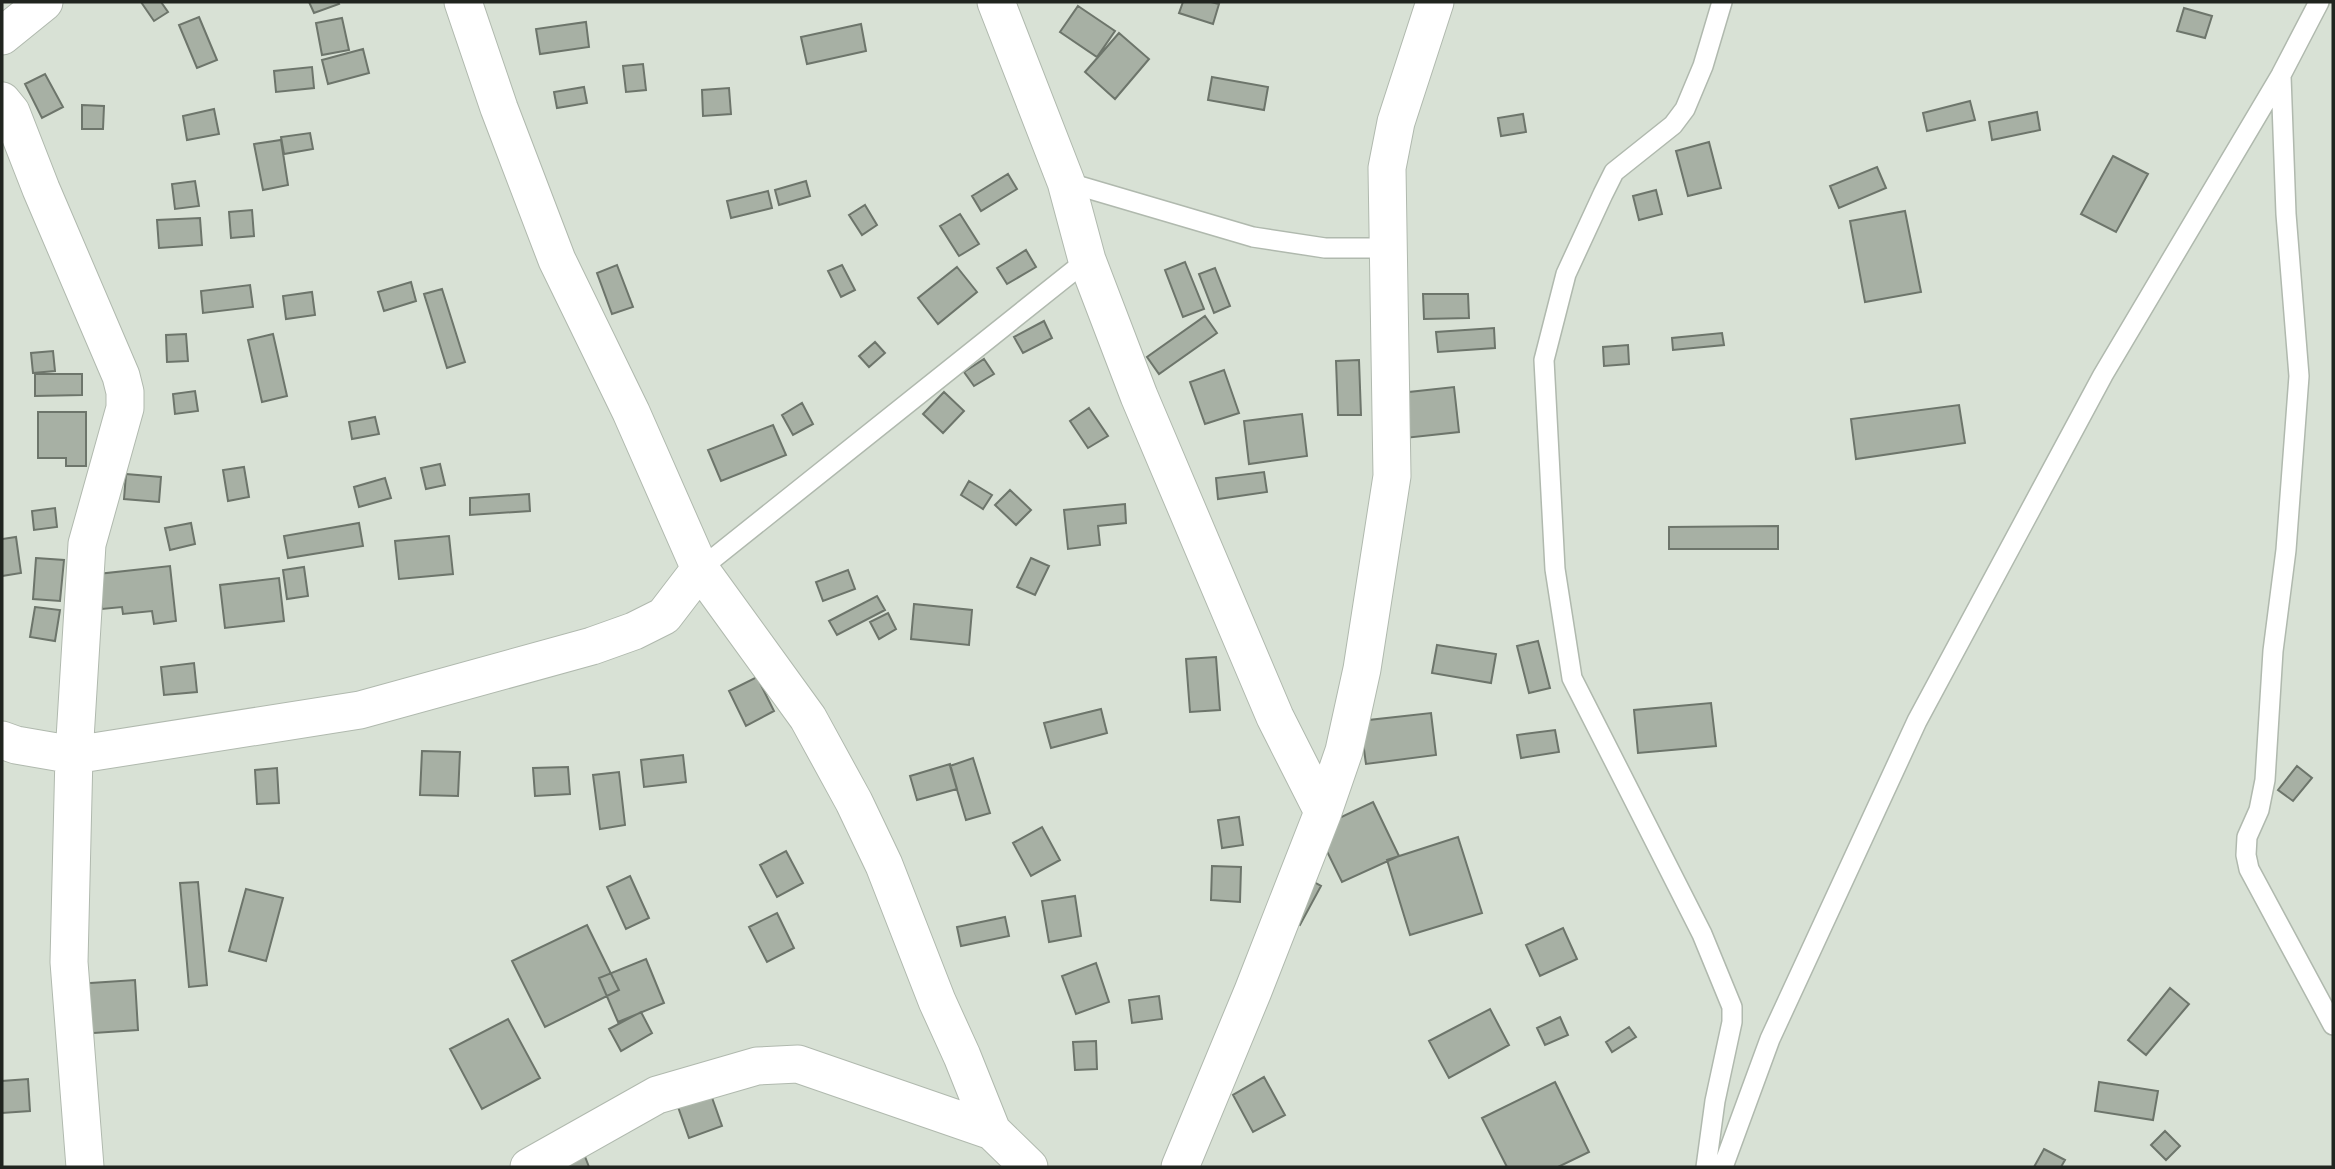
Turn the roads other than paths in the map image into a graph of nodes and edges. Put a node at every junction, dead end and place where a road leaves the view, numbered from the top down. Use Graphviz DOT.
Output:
graph roads {
  1 [pos="44,2"];
  2 [pos="463,2"];
  3 [pos="996,2"];
  4 [pos="1435,2"];
  5 [pos="1722,2"];
  6 [pos="2319,2"];
  7 [pos="2,36"];
  8 [pos="2281,75"];
  9 [pos="2,100"];
  10 [pos="1066,182"];
  11 [pos="1390,248"];
  12 [pos="1087,260"];
  13 [pos="700,569"];
  14 [pos="2,740"];
  15 [pos="74,755"];
  16 [pos="1323,812"];
  17 [pos="2333,1026"];
  18 [pos="992,1131"];
  19 [pos="85,1167"];
  20 [pos="529,1167"];
  21 [pos="1029,1167"];
  22 [pos="1180,1167"];
  23 [pos="1706,1167"];
  24 [pos="1723,1167"];
  1 -- 7 [label="street"];
  2 -- 13 [label="street"];
  3 -- 10 [label="street"];
  4 -- 11 [label="street"];
  5 -- 23 [label="lane"];
  6 -- 8 [label="lane"];
  8 -- 17 [label="lane"];
  8 -- 24 [label="lane"];
  9 -- 15 [label="street"];
  10 -- 11 [label="lane"];
  10 -- 12 [label="street"];
  11 -- 16 [label="street"];
  12 -- 13 [label="lane"];
  12 -- 16 [label="street"];
  13 -- 15 [label="street"];
  13 -- 18 [label="street"];
  14 -- 15 [label="street"];
  15 -- 19 [label="street"];
  16 -- 22 [label="street"];
  18 -- 20 [label="street"];
  18 -- 21 [label="street"];
}
